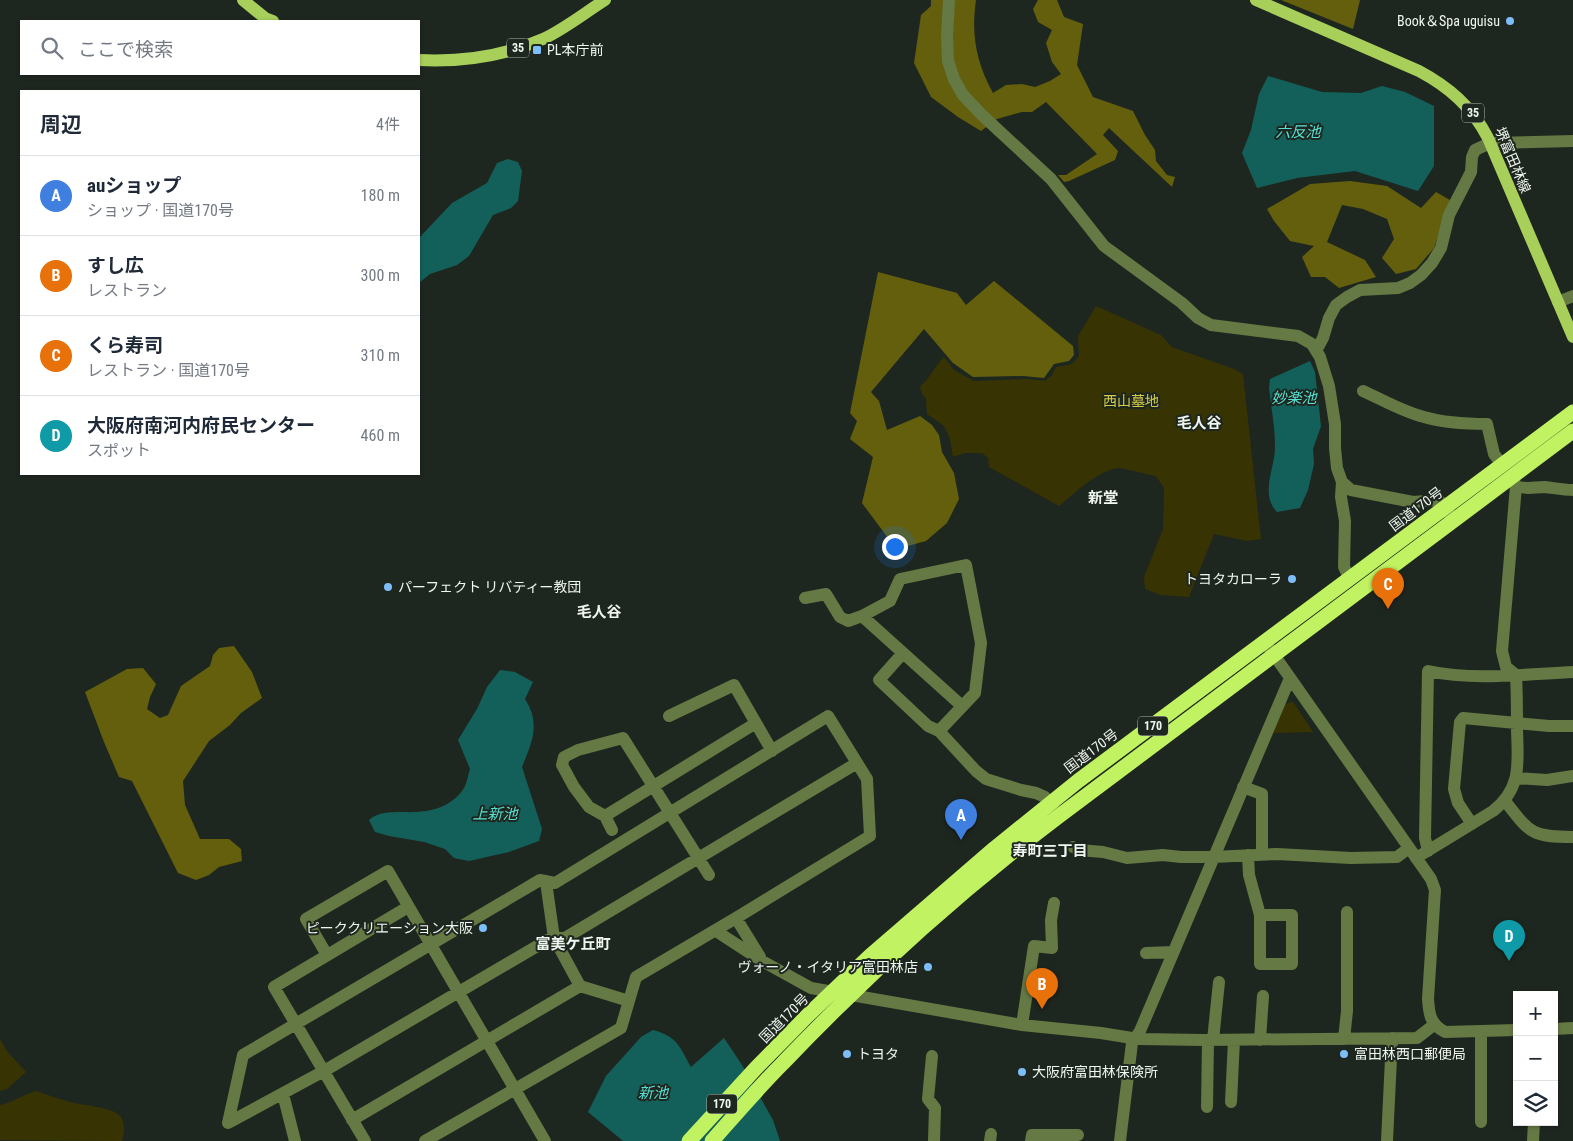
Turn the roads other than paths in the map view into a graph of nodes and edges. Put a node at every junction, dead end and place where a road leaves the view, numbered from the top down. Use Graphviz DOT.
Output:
graph roads {
  1 [pos="243,0"];
  2 [pos="605,0"];
  3 [pos="949,0"];
  4 [pos="1256,0"];
  5 [pos="270,20"];
  6 [pos="420,60"];
  7 [pos="1573,141"];
  8 [pos="1490,144"];
  9 [pos="1573,296"];
  10 [pos="1558,302"];
  11 [pos="1573,337"];
  12 [pos="1316,351"];
  13 [pos="1363,391"];
  14 [pos="1573,412"];
  15 [pos="1573,430"];
  16 [pos="1510,475"];
  17 [pos="1342,482"];
  18 [pos="1573,490"];
  19 [pos="1449,513"];
  20 [pos="1350,579"];
  21 [pos="805,598"];
  22 [pos="862,616"];
  23 [pos="1265,642"];
  24 [pos="903,653"];
  25 [pos="1274,655"];
  26 [pos="1573,672"];
  27 [pos="1516,675"];
  28 [pos="1290,678"];
  29 [pos="962,706"];
  30 [pos="669,716"];
  31 [pos="756,723"];
  32 [pos="1517,723"];
  33 [pos="1573,726"];
  34 [pos="939,731"];
  35 [pos="772,751"];
  36 [pos="857,763"];
  37 [pos="1573,776"];
  38 [pos="1516,778"];
  39 [pos="653,786"];
  40 [pos="1243,787"];
  41 [pos="1505,801"];
  42 [pos="1054,810"];
  43 [pos="670,813"];
  44 [pos="605,816"];
  45 [pos="1472,824"];
  46 [pos="612,830"];
  47 [pos="1573,837"];
  48 [pos="1073,847"];
  49 [pos="1428,851"];
  50 [pos="1413,853"];
  51 [pos="1248,855"];
  52 [pos="1262,855"];
  53 [pos="1213,857"];
  54 [pos="698,858"];
  55 [pos="708,875"];
  56 [pos="546,882"];
  57 [pos="1054,903"];
  58 [pos="408,907"];
  59 [pos="1347,912"];
  60 [pos="1260,915"];
  61 [pos="736,918"];
  62 [pos="716,931"];
  63 [pos="554,938"];
  64 [pos="430,944"];
  65 [pos="1173,952"];
  66 [pos="1146,953"];
  67 [pos="327,955"];
  68 [pos="762,961"];
  69 [pos="1218,982"];
  70 [pos="580,986"];
  71 [pos="833,992"];
  72 [pos="458,993"];
  73 [pos="852,995"];
  74 [pos="1263,996"];
  75 [pos="629,1000"];
  76 [pos="294,1024"];
  77 [pos="1435,1024"];
  78 [pos="1022,1025"];
  79 [pos="1573,1028"];
  80 [pos="1558,1029"];
  81 [pos="1513,1030"];
  82 [pos="1481,1032"];
  83 [pos="1136,1038"];
  84 [pos="1344,1038"];
  85 [pos="1392,1038"];
  86 [pos="1210,1040"];
  87 [pos="1234,1040"];
  88 [pos="1260,1040"];
  89 [pos="487,1041"];
  90 [pos="932,1056"];
  91 [pos="323,1072"];
  92 [pos="515,1089"];
  93 [pos="283,1094"];
  94 [pos="1231,1102"];
  95 [pos="1207,1107"];
  96 [pos="352,1120"];
  97 [pos="1481,1122"];
  98 [pos="1534,1126"];
  99 [pos="1078,1135"];
  100 [pos="295,1141"];
  101 [pos="365,1141"];
  102 [pos="425,1141"];
  103 [pos="545,1141"];
  104 [pos="689,1141"];
  105 [pos="712,1141"];
  106 [pos="934,1141"];
  107 [pos="1031,1141"];
  108 [pos="1120,1141"];
  109 [pos="1387,1141"];
  110 [pos="1533,1141"];
  1 -- 5 [label="main road"];
  2 -- 6 [label="main road, 35"];
  3 -- 12 [label="street"];
  4 -- 8 [label="main road, 堺富田林線 / 35"];
  7 -- 8 [label="street"];
  8 -- 10 [label="main road, 堺富田林線 / 35"];
  8 -- 12 [label="street"];
  9 -- 10 [label="street"];
  10 -- 11 [label="main road, 堺富田林線 / 35"];
  12 -- 17 [label="street"];
  13 -- 16 [label="street"];
  14 -- 16 [label="highway, 国道170号 / 170"];
  15 -- 16 [label="highway, 国道170号 / 170"];
  16 -- 18 [label="street"];
  16 -- 19 [label="highway, 国道170号 / 170"];
  16 -- 27 [label="street"];
  17 -- 19 [label="street"];
  17 -- 20 [label="street"];
  19 -- 20 [label="highway, 国道170号 / 170"];
  19 -- 25 [label="highway, 国道170号 / 170"];
  20 -- 23 [label="highway, 国道170号 / 170"];
  21 -- 22 [label="street"];
  22 -- 24 [label="street"];
  22 -- 29 [label="street"];
  23 -- 25 [label="street"];
  23 -- 42 [label="highway, 国道170号 / 170"];
  24 -- 29 [label="street"];
  24 -- 34 [label="street"];
  25 -- 28 [label="street"];
  25 -- 42 [label="highway, 国道170号 / 170"];
  26 -- 27 [label="street"];
  27 -- 32 [label="street"];
  27 -- 49 [label="street"];
  28 -- 40 [label="street"];
  28 -- 50 [label="street"];
  29 -- 34 [label="street"];
  30 -- 31 [label="street"];
  31 -- 35 [label="street"];
  31 -- 39 [label="street"];
  32 -- 33 [label="street"];
  32 -- 38 [label="street"];
  32 -- 45 [label="street"];
  34 -- 42 [label="street"];
  35 -- 36 [label="street"];
  35 -- 43 [label="street"];
  36 -- 54 [label="street"];
  36 -- 61 [label="street"];
  37 -- 38 [label="street"];
  38 -- 41 [label="street"];
  39 -- 43 [label="street"];
  39 -- 44 [label="street"];
  39 -- 44 [label="street"];
  40 -- 52 [label="street"];
  40 -- 53 [label="street"];
  41 -- 45 [label="street"];
  41 -- 47 [label="street"];
  42 -- 71 [label="highway, 国道170号 / 170"];
  42 -- 73 [label="highway, 国道170号 / 170"];
  43 -- 54 [label="street"];
  43 -- 56 [label="street"];
  44 -- 46 [label="street"];
  45 -- 49 [label="street"];
  48 -- 53 [label="street"];
  49 -- 50 [label="street"];
  50 -- 52 [label="street"];
  50 -- 77 [label="street"];
  51 -- 52 [label="street"];
  51 -- 53 [label="street"];
  51 -- 60 [label="street"];
  53 -- 65 [label="street"];
  54 -- 55 [label="street"];
  54 -- 63 [label="street"];
  56 -- 63 [label="street"];
  56 -- 64 [label="street"];
  57 -- 78 [label="street"];
  58 -- 64 [label="street"];
  58 -- 67 [label="street"];
  58 -- 67 [label="street"];
  59 -- 84 [label="street"];
  60 -- 60 [label="street"];
  61 -- 62 [label="street"];
  61 -- 68 [label="street"];
  62 -- 68 [label="street"];
  62 -- 75 [label="street"];
  63 -- 70 [label="street"];
  63 -- 72 [label="street"];
  64 -- 72 [label="street"];
  64 -- 76 [label="street"];
  65 -- 66 [label="street"];
  65 -- 83 [label="street"];
  67 -- 76 [label="street"];
  68 -- 71 [label="street"];
  69 -- 86 [label="street"];
  70 -- 75 [label="street"];
  70 -- 89 [label="street"];
  71 -- 73 [label="street"];
  71 -- 104 [label="highway, 国道170号 / 170"];
  72 -- 89 [label="street"];
  72 -- 91 [label="street"];
  73 -- 78 [label="street"];
  73 -- 105 [label="highway, 国道170号 / 170"];
  74 -- 88 [label="street"];
  75 -- 92 [label="street"];
  76 -- 91 [label="street"];
  76 -- 93 [label="street"];
  77 -- 82 [label="street"];
  77 -- 85 [label="street"];
  78 -- 83 [label="street"];
  79 -- 80 [label="street"];
  81 -- 82 [label="street"];
  82 -- 97 [label="street"];
  83 -- 86 [label="street"];
  83 -- 108 [label="street"];
  84 -- 85 [label="street"];
  84 -- 88 [label="street"];
  85 -- 109 [label="street"];
  86 -- 87 [label="street"];
  86 -- 95 [label="street"];
  87 -- 88 [label="street"];
  87 -- 94 [label="street"];
  89 -- 92 [label="street"];
  89 -- 96 [label="street"];
  90 -- 106 [label="street"];
  91 -- 93 [label="street"];
  91 -- 96 [label="street"];
  92 -- 102 [label="street"];
  92 -- 103 [label="street"];
  93 -- 100 [label="street"];
  96 -- 101 [label="street"];
  98 -- 110 [label="street"];
  99 -- 107 [label="street"];
}
